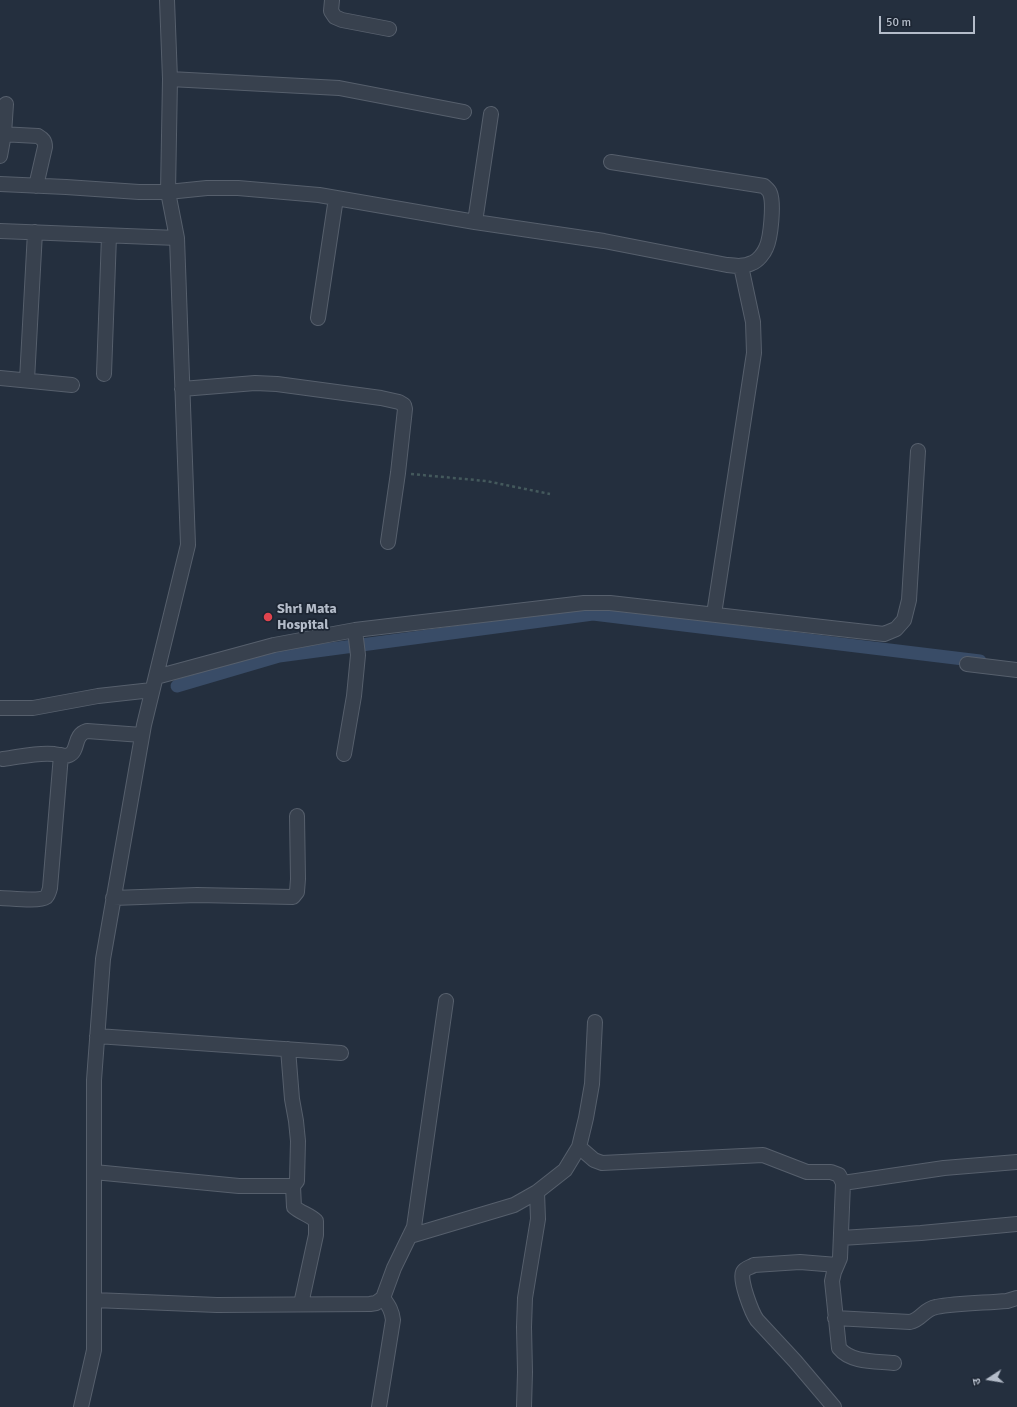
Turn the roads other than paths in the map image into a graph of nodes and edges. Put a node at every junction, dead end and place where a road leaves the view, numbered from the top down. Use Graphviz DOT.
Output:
graph roads {
  1 [pos="167,0"];
  2 [pos="332,0"];
  3 [pos="389,29"];
  4 [pos="170,79"];
  5 [pos="6,104"];
  6 [pos="464,112"];
  7 [pos="492,114"];
  8 [pos="2,134"];
  9 [pos="0,156"];
  10 [pos="611,162"];
  11 [pos="0,184"];
  12 [pos="36,186"];
  13 [pos="168,192"];
  14 [pos="336,198"];
  15 [pos="475,222"];
  16 [pos="0,230"];
  17 [pos="35,232"];
  18 [pos="109,236"];
  19 [pos="177,238"];
  20 [pos="741,266"];
  21 [pos="318,318"];
  22 [pos="104,374"];
  23 [pos="0,378"];
  24 [pos="27,380"];
  25 [pos="72,385"];
  26 [pos="182,389"];
  27 [pos="918,451"];
  28 [pos="388,542"];
  29 [pos="714,614"];
  30 [pos="356,637"];
  31 [pos="967,664"];
  32 [pos="1017,670"];
  33 [pos="154,684"];
  34 [pos="0,708"];
  35 [pos="142,735"];
  36 [pos="344,754"];
  37 [pos="61,755"];
  38 [pos="3,759"];
  39 [pos="297,816"];
  40 [pos="0,898"];
  41 [pos="113,898"];
  42 [pos="446,1001"];
  43 [pos="595,1022"];
  44 [pos="97,1036"];
  45 [pos="288,1049"];
  46 [pos="341,1053"];
  47 [pos="579,1147"];
  48 [pos="1017,1162"];
  49 [pos="94,1172"];
  50 [pos="843,1183"];
  51 [pos="293,1186"];
  52 [pos="537,1192"];
  53 [pos="1017,1224"];
  54 [pos="410,1236"];
  55 [pos="841,1238"];
  56 [pos="837,1265"];
  57 [pos="383,1298"];
  58 [pos="1017,1298"];
  59 [pos="94,1300"];
  60 [pos="301,1304"];
  61 [pos="835,1318"];
  62 [pos="894,1362"];
  63 [pos="81,1407"];
  64 [pos="379,1407"];
  65 [pos="524,1407"];
  66 [pos="834,1407"];
  1 -- 4 [label="street"];
  2 -- 3 [label="street"];
  4 -- 6 [label="street"];
  4 -- 13 [label="street"];
  5 -- 8 [label="street"];
  7 -- 15 [label="street"];
  8 -- 9 [label="street"];
  8 -- 12 [label="street"];
  10 -- 20 [label="street"];
  11 -- 12 [label="street"];
  12 -- 13 [label="street"];
  13 -- 14 [label="street"];
  13 -- 19 [label="street"];
  14 -- 15 [label="street"];
  14 -- 21 [label="street"];
  15 -- 20 [label="street"];
  16 -- 17 [label="street"];
  17 -- 18 [label="street"];
  17 -- 24 [label="street"];
  18 -- 19 [label="street"];
  18 -- 22 [label="street"];
  19 -- 26 [label="street"];
  20 -- 29 [label="street"];
  23 -- 24 [label="street"];
  24 -- 25 [label="street"];
  26 -- 28 [label="street"];
  26 -- 33 [label="street"];
  27 -- 29 [label="street"];
  29 -- 30 [label="street"];
  30 -- 33 [label="street"];
  30 -- 36 [label="street"];
  31 -- 32 [label="street"];
  33 -- 34 [label="street"];
  33 -- 35 [label="street"];
  35 -- 37 [label="street"];
  35 -- 41 [label="street"];
  37 -- 38 [label="street"];
  37 -- 40 [label="street"];
  39 -- 41 [label="street"];
  41 -- 44 [label="street"];
  42 -- 54 [label="street"];
  43 -- 47 [label="street"];
  44 -- 45 [label="street"];
  44 -- 49 [label="street"];
  45 -- 46 [label="street"];
  45 -- 51 [label="street"];
  47 -- 50 [label="street"];
  47 -- 52 [label="street"];
  48 -- 50 [label="street"];
  49 -- 51 [label="street"];
  49 -- 59 [label="street"];
  50 -- 55 [label="street"];
  51 -- 60 [label="street"];
  52 -- 54 [label="street"];
  52 -- 65 [label="street"];
  53 -- 55 [label="street"];
  54 -- 57 [label="street"];
  55 -- 56 [label="street"];
  56 -- 61 [label="street"];
  56 -- 66 [label="street"];
  57 -- 60 [label="street"];
  57 -- 64 [label="street"];
  58 -- 61 [label="street"];
  59 -- 60 [label="street"];
  59 -- 63 [label="street"];
  61 -- 62 [label="street"];
}
